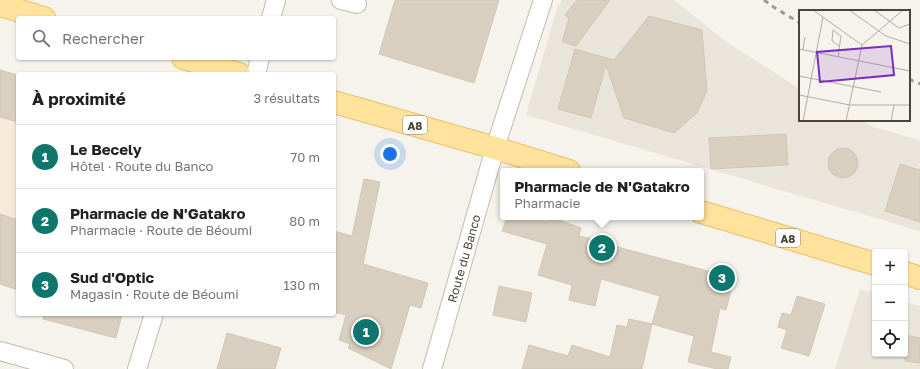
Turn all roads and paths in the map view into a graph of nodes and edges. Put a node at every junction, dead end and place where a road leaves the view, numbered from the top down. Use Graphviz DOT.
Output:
graph roads {
  1 [pos="276,0"];
  2 [pos="542,0"];
  3 [pos="0,5"];
  4 [pos="37,16"];
  5 [pos="272,16"];
  6 [pos="190,60"];
  7 [pos="260,60"];
  8 [pos="232,72"];
  9 [pos="256,72"];
  10 [pos="336,103"];
  11 [pos="495,148"];
  12 [pos="559,168"];
  13 [pos="704,213"];
  14 [pos="872,263"];
  15 [pos="908,274"];
  16 [pos="920,278"];
  17 [pos="153,316"];
  18 [pos="0,351"];
  19 [pos="64,369"];
  20 [pos="137,369"];
  21 [pos="432,369"];
  1 -- 5 [label="street"];
  2 -- 11 [label="street, Route du Banco"];
  3 -- 4 [label="main road"];
  6 -- 8 [label="main road"];
  7 -- 9 [label="street"];
  10 -- 11 [label="main road, A8"];
  11 -- 12 [label="main road, A8"];
  11 -- 21 [label="street, Route du Banco"];
  13 -- 14 [label="main road, A8"];
  15 -- 16 [label="main road"];
  17 -- 20 [label="street"];
  18 -- 19 [label="street"];
}
